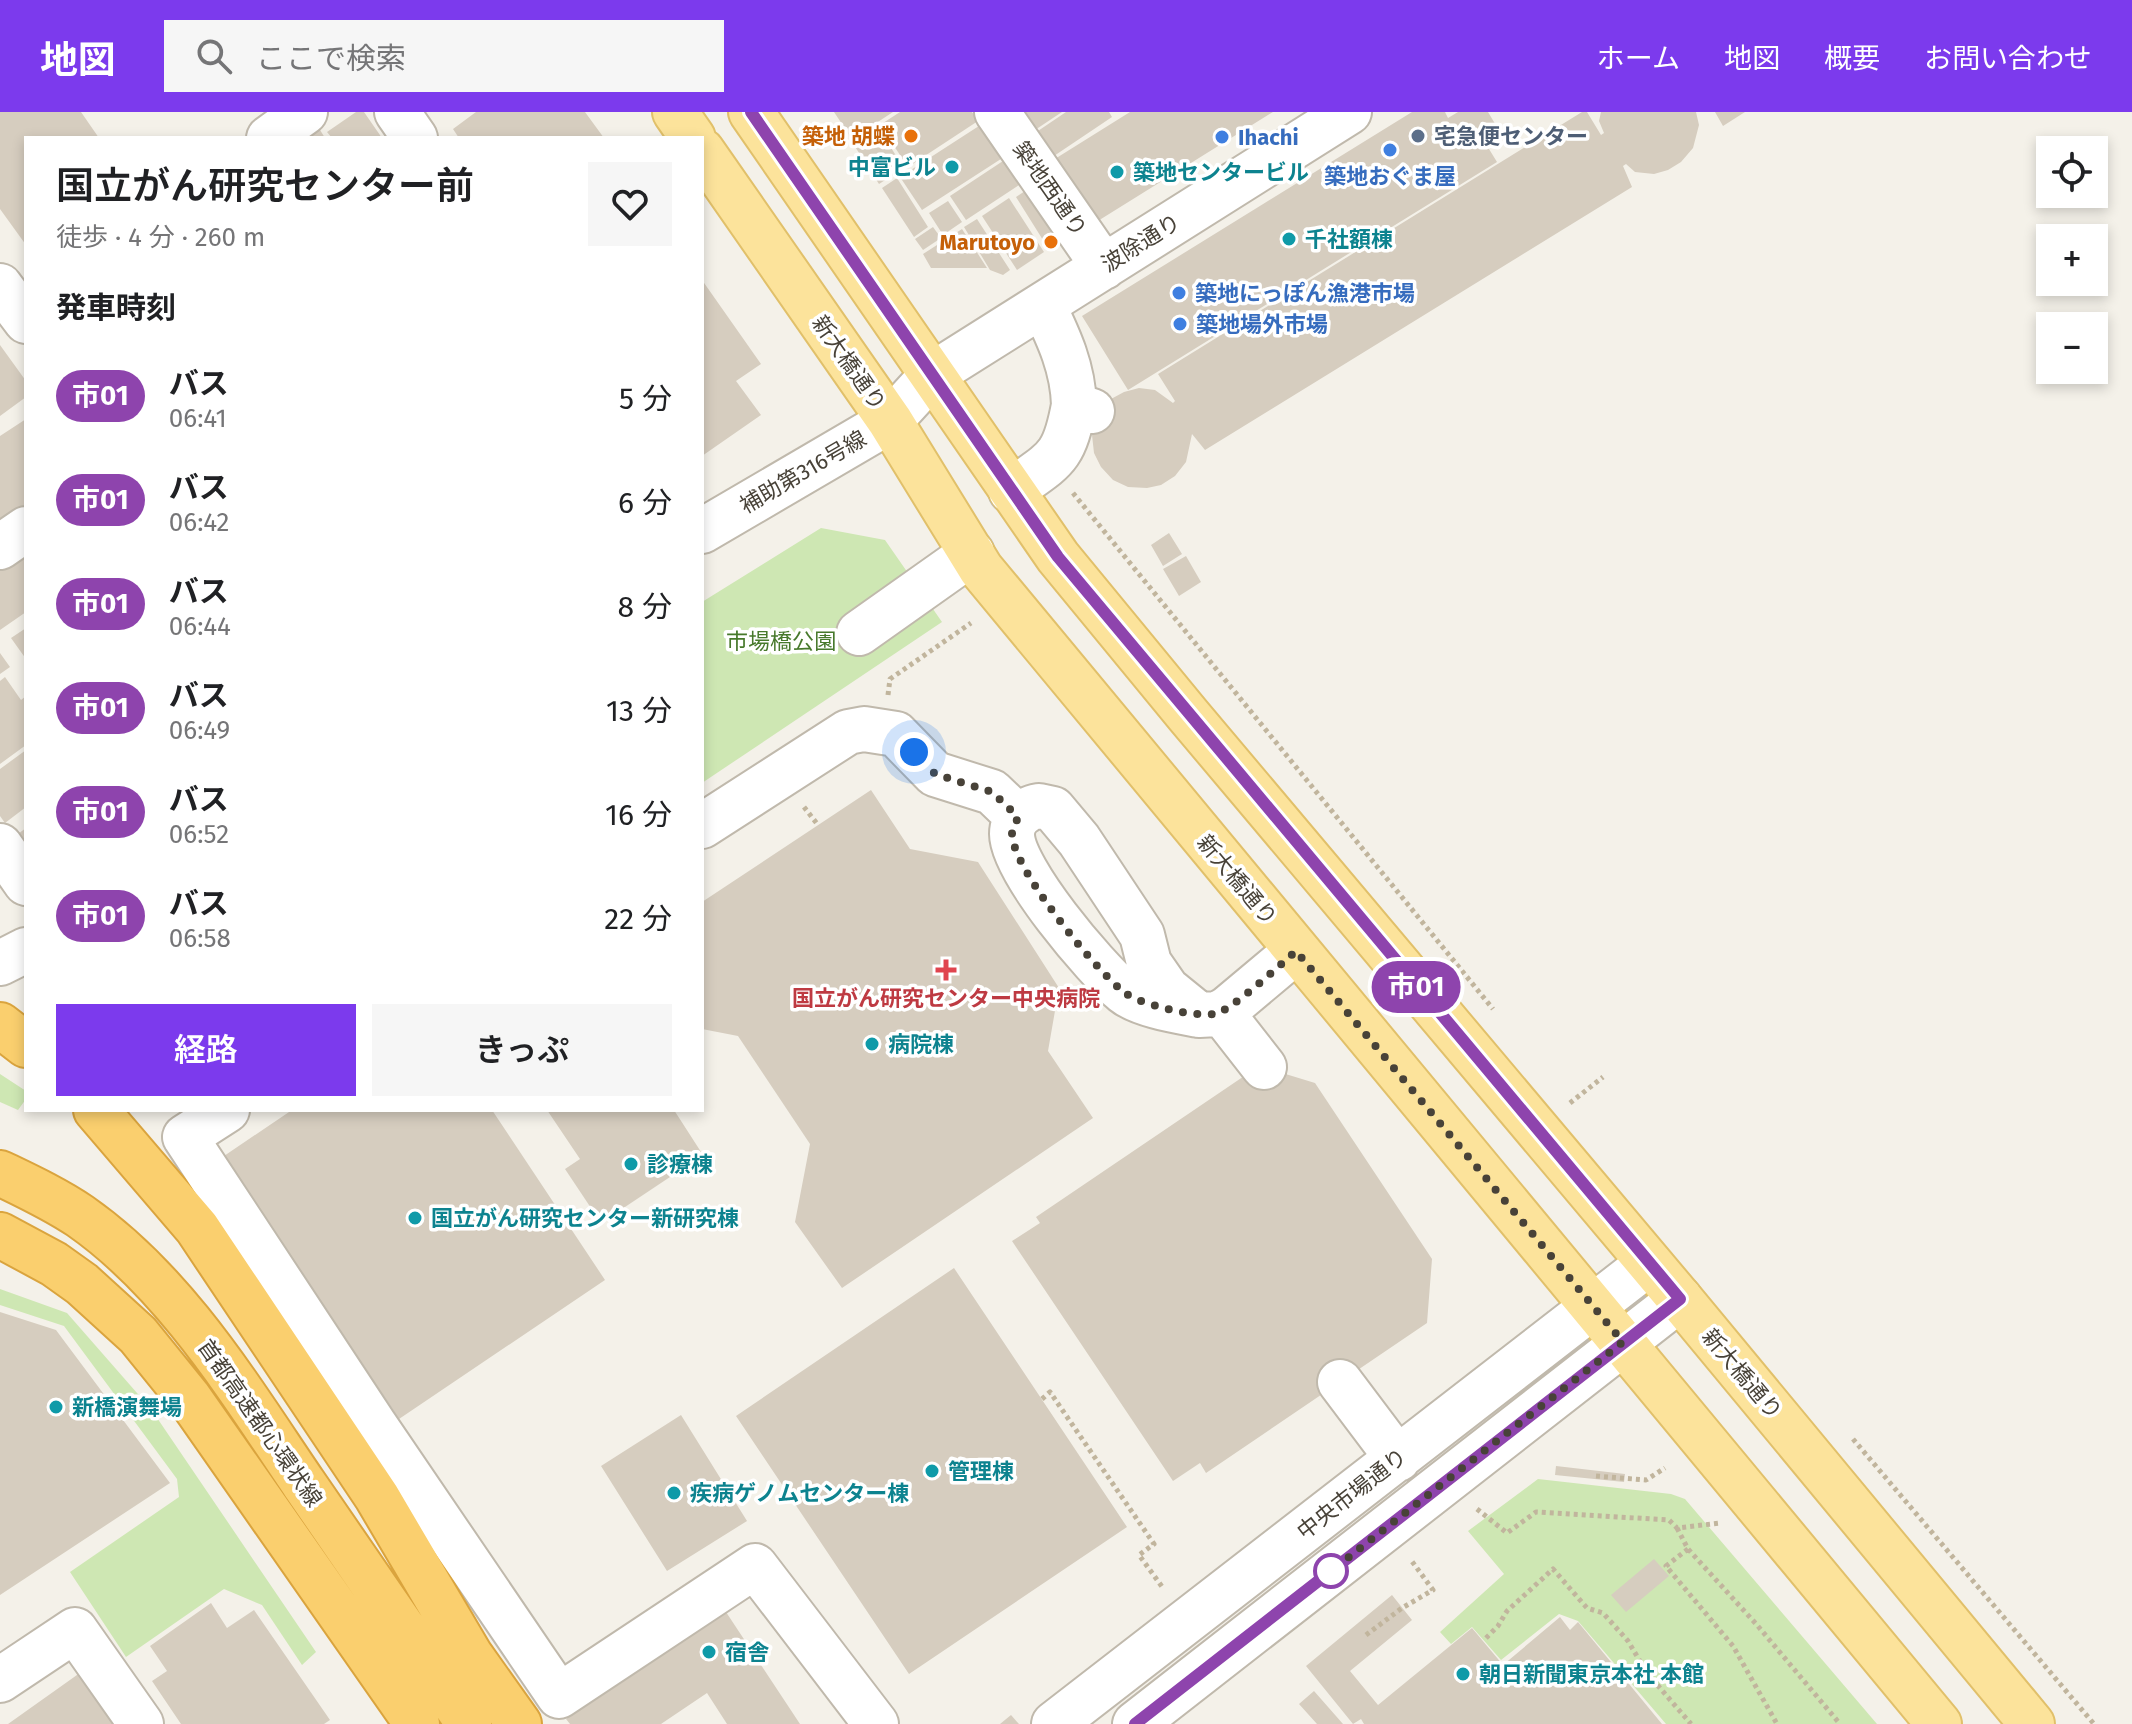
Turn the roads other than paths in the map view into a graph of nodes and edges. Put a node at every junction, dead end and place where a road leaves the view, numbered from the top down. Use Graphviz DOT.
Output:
graph roads {
  1 [pos="305,112"];
  2 [pos="397,112"];
  3 [pos="675,112"];
  4 [pos="751,112"];
  5 [pos="997,112"];
  6 [pos="1349,112"];
  7 [pos="1303,124"];
  8 [pos="272,136"];
  9 [pos="414,136"];
  10 [pos="692,136"];
  11 [pos="704,154"];
  12 [pos="1104,267"];
  13 [pos="1043,305"];
  14 [pos="933,374"];
  15 [pos="890,421"];
  16 [pos="1011,491"];
  17 [pos="24,530"];
  18 [pos="704,530"];
  19 [pos="0,547"];
  20 [pos="972,553"];
  21 [pos="859,633"];
  22 [pos="1018,817"];
  23 [pos="704,825"];
  24 [pos="0,846"];
  25 [pos="24,880"];
  26 [pos="24,951"];
  27 [pos="1296,951"];
  28 [pos="0,963"];
  29 [pos="1210,1014"];
  30 [pos="0,1025"];
  31 [pos="24,1043"];
  32 [pos="1264,1067"];
  33 [pos="98,1112"];
  34 [pos="219,1112"];
  35 [pos="176,1123"];
  36 [pos="0,1173"];
  37 [pos="0,1235"];
  38 [pos="1649,1263"];
  39 [pos="1680,1299"];
  40 [pos="1593,1309"];
  41 [pos="1623,1342"];
  42 [pos="1340,1382"];
  43 [pos="1398,1459"];
  44 [pos="0,1680"];
  45 [pos="141,1724"];
  46 [pos="417,1724"];
  47 [pos="469,1724"];
  48 [pos="519,1724"];
  49 [pos="876,1724"];
  50 [pos="1054,1724"];
  51 [pos="1135,1724"];
  52 [pos="1939,1724"];
  53 [pos="2032,1724"];
  1 -- 8 [label="street"];
  2 -- 9 [label="street"];
  3 -- 10 [label="main road"];
  4 -- 14 [label="main road, 新大橋通り"];
  5 -- 12 [label="street, 築地西通り"];
  6 -- 7 [label="street, 波除通り"];
  7 -- 12 [label="street, 波除通り"];
  11 -- 15 [label="main road, 新大橋通り"];
  12 -- 13 [label="street, 波除通り"];
  13 -- 14 [label="street, 波除通り"];
  13 -- 16 [label="street"];
  14 -- 15 [label="street, 補助第316号線"];
  14 -- 16 [label="main road, 新大橋通り"];
  15 -- 18 [label="street, 補助第316号線"];
  15 -- 20 [label="main road, 新大橋通り"];
  16 -- 38 [label="main road, 新大橋通り"];
  17 -- 19 [label="street"];
  20 -- 21 [label="street"];
  20 -- 27 [label="main road, 新大橋通り"];
  22 -- 23 [label="street"];
  22 -- 29 [label="street"];
  22 -- 29 [label="street"];
  24 -- 25 [label="street"];
  26 -- 28 [label="street"];
  27 -- 29 [label="street"];
  27 -- 40 [label="main road, 新大橋通り"];
  29 -- 32 [label="street"];
  30 -- 31 [label="highway"];
  33 -- 48 [label="highway"];
  34 -- 35 [label="street"];
  35 -- 49 [label="street"];
  36 -- 47 [label="highway, 首都高速都心環状線"];
  37 -- 46 [label="highway, 首都高速都心環状線"];
  38 -- 39 [label="main road, 新大橋通り"];
  38 -- 40 [label="street, 中央市場通り"];
  39 -- 41 [label="street"];
  39 -- 53 [label="main road, 新大橋通り"];
  40 -- 41 [label="main road, 新大橋通り"];
  40 -- 43 [label="street, 中央市場通り"];
  41 -- 51 [label="street"];
  41 -- 52 [label="main road, 新大橋通り"];
  42 -- 43 [label="street"];
  43 -- 50 [label="street, 中央市場通り"];
  44 -- 45 [label="street"];
}
